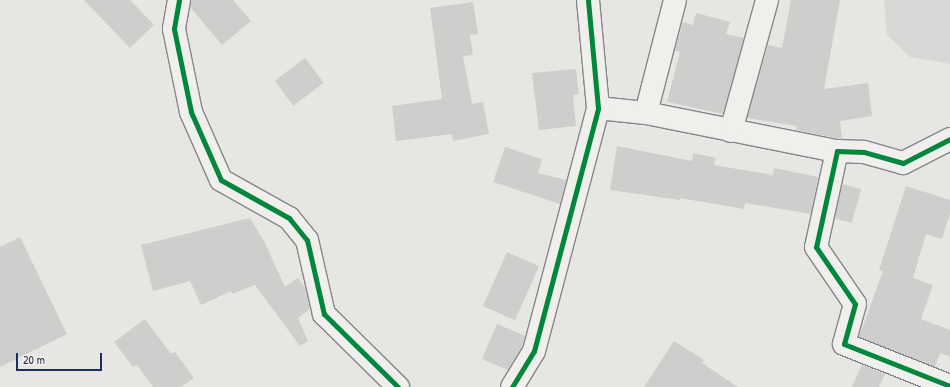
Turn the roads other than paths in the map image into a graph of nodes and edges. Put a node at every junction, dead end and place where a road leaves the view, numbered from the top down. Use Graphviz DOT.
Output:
graph roads {
  1 [pos="179,0"];
  2 [pos="588,0"];
  3 [pos="675,0"];
  4 [pos="768,0"];
  5 [pos="598,108"];
  6 [pos="646,112"];
  7 [pos="731,131"];
  8 [pos="950,139"];
  9 [pos="838,151"];
  10 [pos="950,386"];
  11 [pos="398,387"];
  12 [pos="512,387"];
  1 -- 11 [label="street"];
  2 -- 5 [label="street"];
  3 -- 6 [label="street"];
  4 -- 7 [label="street"];
  5 -- 6 [label="street"];
  5 -- 12 [label="street"];
  6 -- 7 [label="street"];
  7 -- 9 [label="street"];
  8 -- 9 [label="street"];
  9 -- 10 [label="street"];
}
